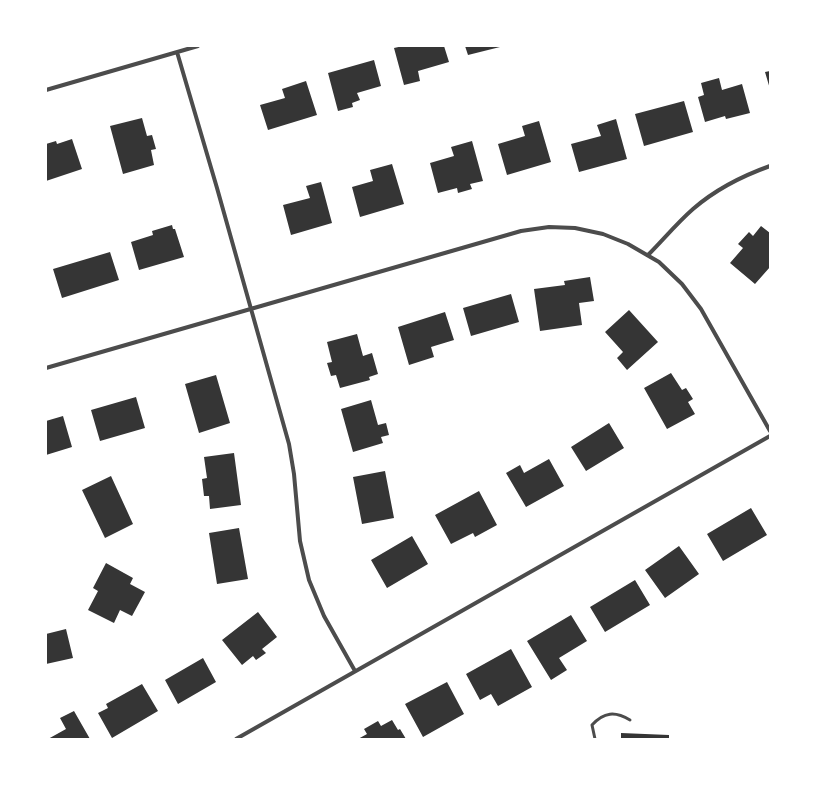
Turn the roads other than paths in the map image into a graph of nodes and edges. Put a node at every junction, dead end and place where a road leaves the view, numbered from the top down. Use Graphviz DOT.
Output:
graph roads {
  1 [pos="198,46"];
  2 [pos="177,52"];
  3 [pos="46,90"];
  4 [pos="770,166"];
  5 [pos="648,255"];
  6 [pos="251,308"];
  7 [pos="46,368"];
  8 [pos="770,431"];
  9 [pos="770,436"];
  10 [pos="355,671"];
  11 [pos="630,720"];
  12 [pos="236,739"];
  13 [pos="595,739"];
  1 -- 2 [label="street"];
  2 -- 3 [label="street"];
  2 -- 6 [label="street"];
  4 -- 5 [label="street"];
  5 -- 6 [label="street"];
  5 -- 8 [label="street"];
  6 -- 7 [label="street"];
  6 -- 10 [label="street"];
  9 -- 10 [label="street"];
  10 -- 12 [label="street"];
  11 -- 13 [label="lane"];
}
